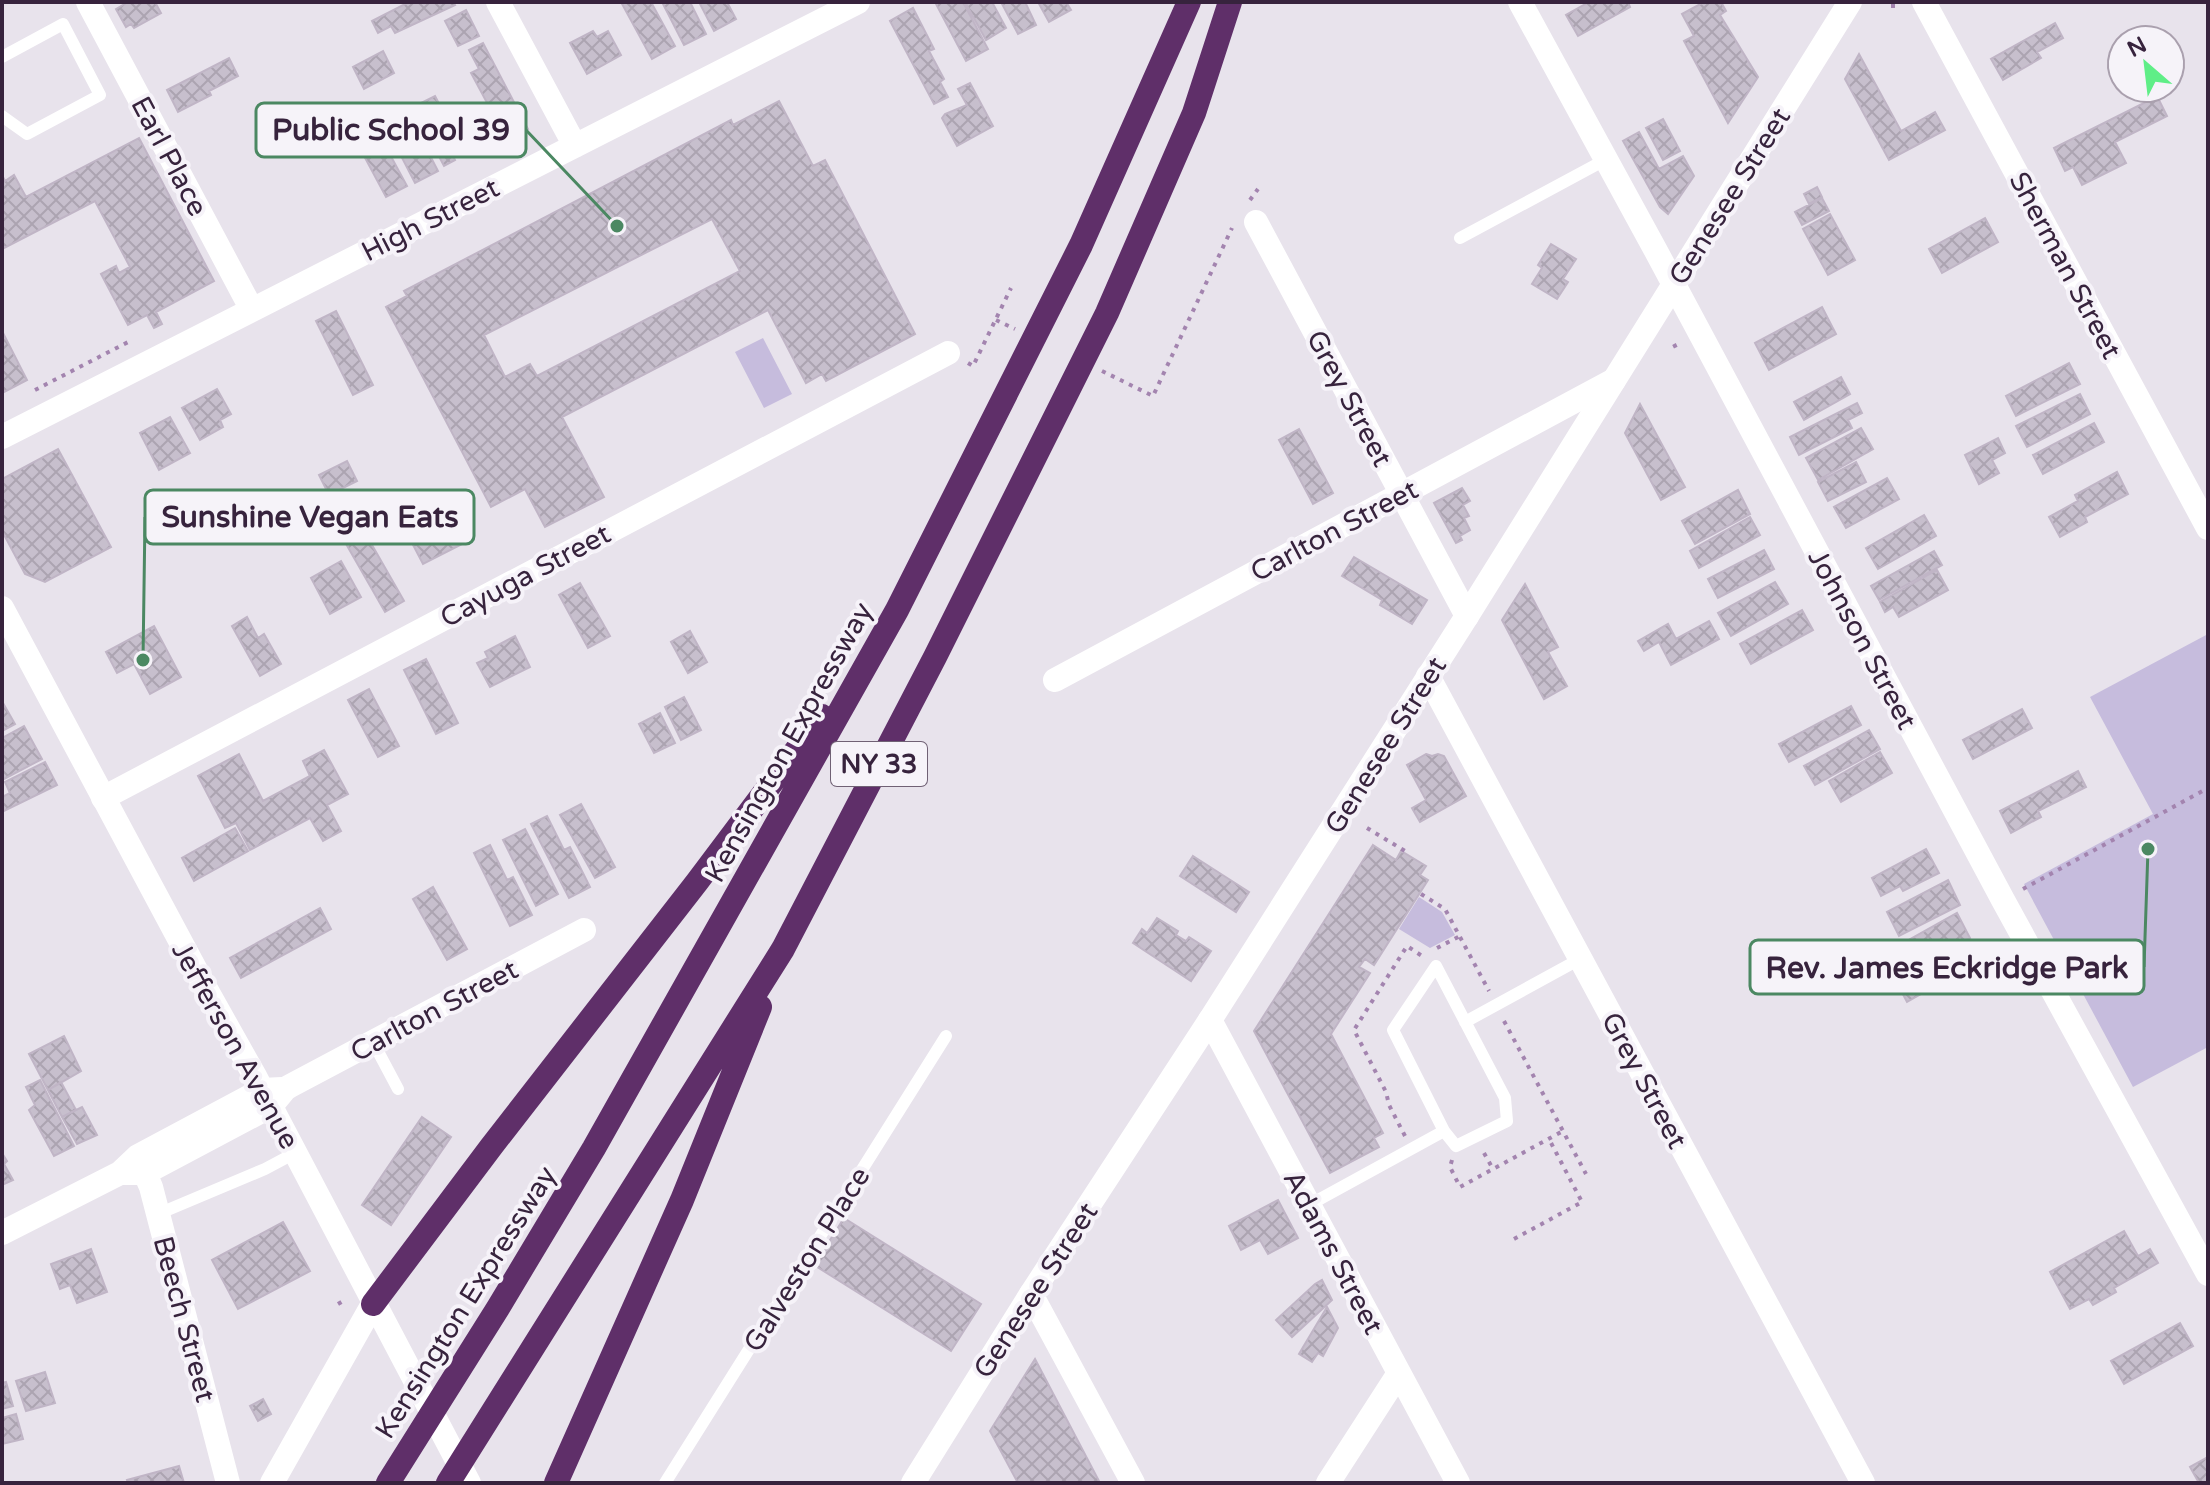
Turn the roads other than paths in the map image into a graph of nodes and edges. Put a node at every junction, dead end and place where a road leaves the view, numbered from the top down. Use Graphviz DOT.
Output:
graph roads {
  1 [pos="88,2"];
  2 [pos="498,2"];
  3 [pos="858,2"];
  4 [pos="1189,2"];
  5 [pos="1230,2"];
  6 [pos="1520,2"];
  7 [pos="1850,2"];
  8 [pos="1924,2"];
  9 [pos="2,57"];
  10 [pos="2,116"];
  11 [pos="575,146"];
  12 [pos="1605,160"];
  13 [pos="1247,215"];
  14 [pos="1460,238"];
  15 [pos="1673,285"];
  16 [pos="252,310"];
  17 [pos="948,353"];
  18 [pos="1614,380"];
  19 [pos="2,437"];
  20 [pos="1401,493"];
  21 [pos="2208,528"];
  22 [pos="2,608"];
  23 [pos="897,610"];
  24 [pos="1467,616"];
  25 [pos="1428,676"];
  26 [pos="1055,680"];
  27 [pos="103,798"];
  28 [pos="584,930"];
  29 [pos="783,949"];
  30 [pos="1580,959"];
  31 [pos="1210,1020"];
  32 [pos="1465,1022"];
  33 [pos="946,1036"];
  34 [pos="373,1042"];
  35 [pos="398,1089"];
  36 [pos="273,1095"];
  37 [pos="1444,1131"];
  38 [pos="295,1153"];
  39 [pos="134,1168"];
  40 [pos="1309,1205"];
  41 [pos="158,1214"];
  42 [pos="2,1233"];
  43 [pos="2208,1274"];
  44 [pos="1031,1294"];
  45 [pos="373,1304"];
  46 [pos="1399,1373"];
  47 [pos="228,1483"];
  48 [pos="272,1483"];
  49 [pos="388,1483"];
  50 [pos="448,1483"];
  51 [pos="469,1483"];
  52 [pos="556,1483"];
  53 [pos="665,1483"];
  54 [pos="913,1483"];
  55 [pos="1133,1483"];
  56 [pos="1328,1483"];
  57 [pos="1458,1483"];
  58 [pos="1863,1483"];
  1 -- 16 [label="street, Earl Place"];
  2 -- 11 [label="street"];
  3 -- 11 [label="street, High Street"];
  4 -- 23 [label="highway, Kensington Expressway / NY 33"];
  5 -- 29 [label="highway, NY 33"];
  6 -- 12 [label="street, Johnson Street"];
  7 -- 15 [label="street, Genesee Street"];
  8 -- 21 [label="street, Sherman Street"];
  9 -- 10 [label="lane"];
  11 -- 16 [label="street, High Street"];
  12 -- 14 [label="lane"];
  12 -- 15 [label="street, Johnson Street"];
  13 -- 20 [label="street, Grey Street"];
  15 -- 18 [label="street, Genesee Street"];
  15 -- 43 [label="street, Johnson Street"];
  16 -- 19 [label="street, High Street"];
  17 -- 27 [label="street, Cayuga Street"];
  18 -- 20 [label="street, Carlton Street"];
  18 -- 24 [label="street, Genesee Street"];
  20 -- 24 [label="street, Grey Street"];
  20 -- 26 [label="street, Carlton Street"];
  22 -- 27 [label="street, Jefferson Avenue"];
  23 -- 45 [label="highway"];
  23 -- 49 [label="highway, Kensington Expressway / NY 33"];
  24 -- 25 [label="street, Genesee Street"];
  25 -- 30 [label="street, Grey Street"];
  25 -- 31 [label="street, Genesee Street"];
  27 -- 36 [label="street, Jefferson Avenue"];
  28 -- 34 [label="street, Carlton Street"];
  29 -- 50 [label="highway, NY 33"];
  29 -- 52 [label="highway"];
  30 -- 32 [label="lane"];
  30 -- 58 [label="street, Grey Street"];
  31 -- 40 [label="street, Adams Street"];
  31 -- 44 [label="street, Genesee Street"];
  32 -- 37 [label="lane"];
  32 -- 37 [label="lane"];
  33 -- 53 [label="lane, Galveston Place"];
  34 -- 35 [label="lane"];
  34 -- 36 [label="street, Carlton Street"];
  36 -- 38 [label="street, Jefferson Avenue"];
  36 -- 39 [label="street, Carlton Street"];
  37 -- 40 [label="lane"];
  38 -- 41 [label="lane"];
  38 -- 45 [label="street, Jefferson Avenue"];
  39 -- 41 [label="street, Beech Street"];
  39 -- 42 [label="street, Carlton Street"];
  40 -- 46 [label="street, Adams Street"];
  41 -- 47 [label="street, Beech Street"];
  44 -- 54 [label="street, Genesee Street"];
  44 -- 55 [label="street"];
  45 -- 48 [label="street"];
  45 -- 51 [label="street, Jefferson Avenue"];
  46 -- 56 [label="street"];
  46 -- 57 [label="street, Adams Street"];
}
